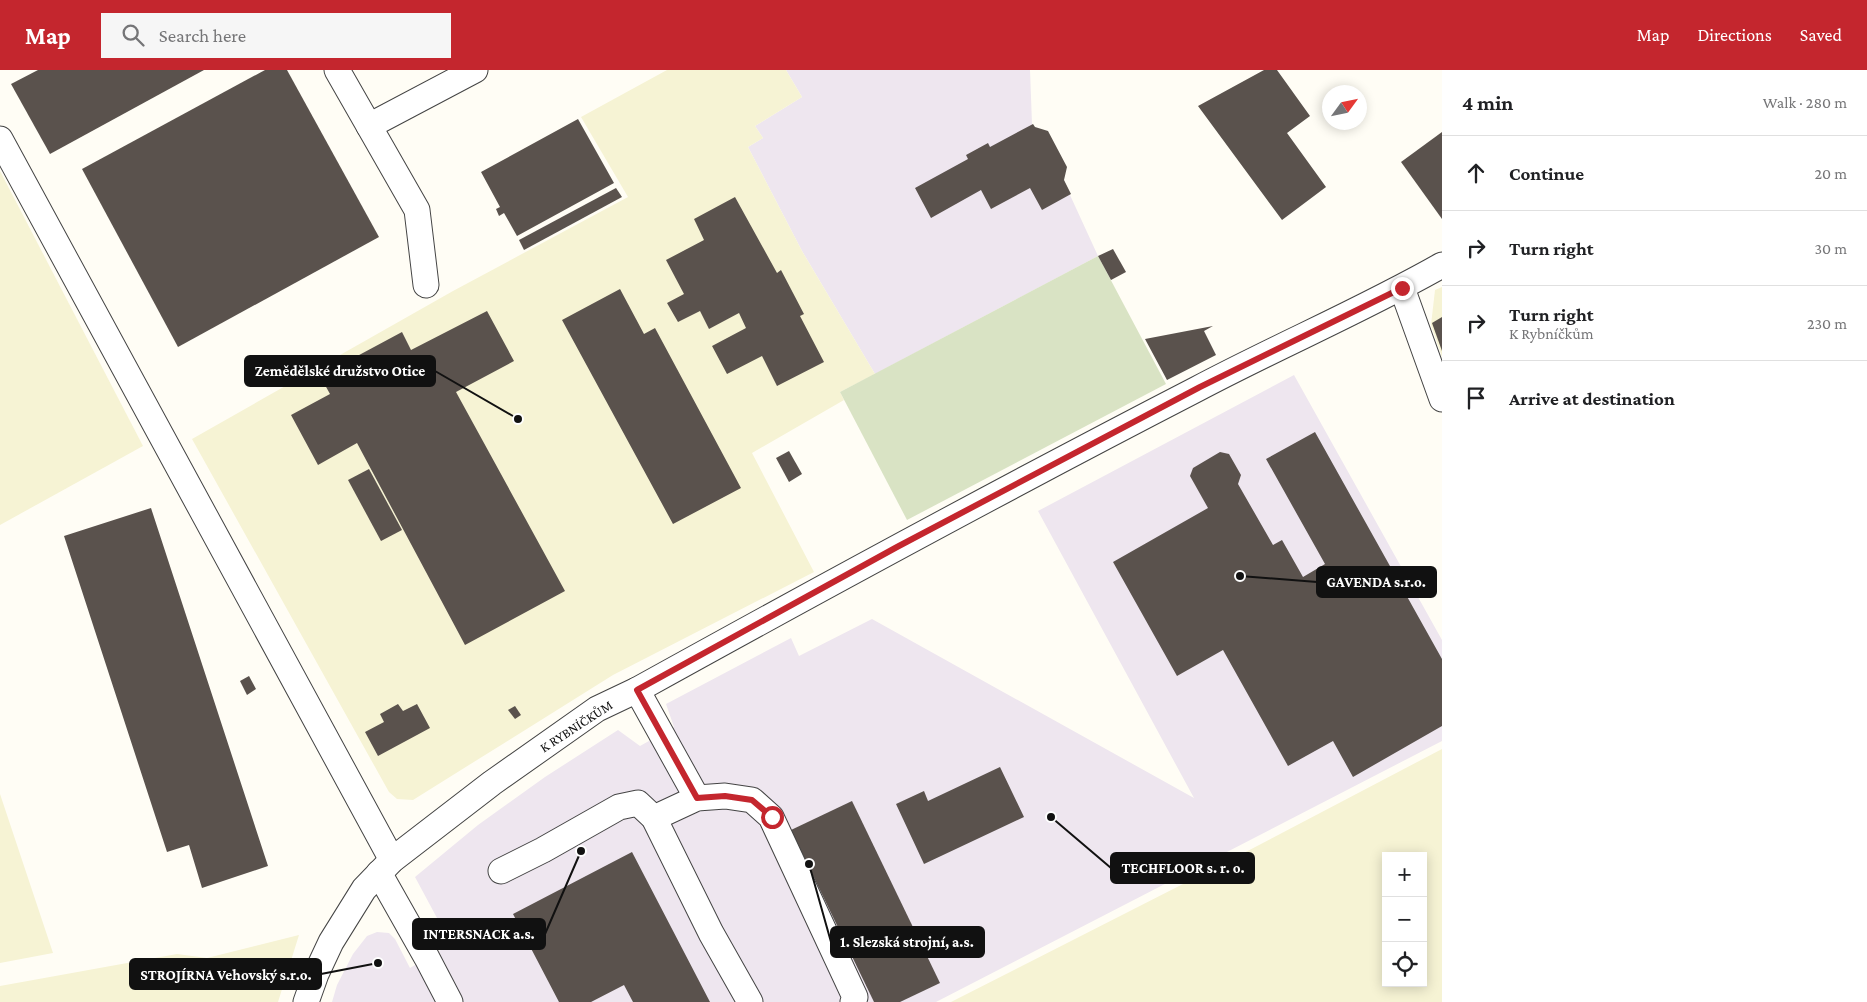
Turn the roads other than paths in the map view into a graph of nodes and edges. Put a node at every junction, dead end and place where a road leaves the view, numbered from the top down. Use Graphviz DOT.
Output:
graph roads {
  1 [pos="337,70"];
  2 [pos="476,70"];
  3 [pos="369,126"];
  4 [pos="0,139"];
  5 [pos="1442,265"];
  6 [pos="426,285"];
  7 [pos="1402,288"];
  8 [pos="1442,399"];
  9 [pos="637,690"];
  10 [pos="697,798"];
  11 [pos="654,818"];
  12 [pos="386,867"];
  13 [pos="501,871"];
  14 [pos="306,1002"];
  15 [pos="450,1002"];
  16 [pos="750,1002"];
  17 [pos="853,1002"];
  1 -- 3 [label="street"];
  2 -- 3 [label="street"];
  3 -- 6 [label="street"];
  4 -- 12 [label="street"];
  5 -- 7 [label="street, K RYBNÍČKŮM"];
  7 -- 8 [label="street"];
  7 -- 9 [label="street, K RYBNÍČKŮM"];
  9 -- 10 [label="street"];
  9 -- 12 [label="street, K RYBNÍČKŮM"];
  10 -- 11 [label="street"];
  10 -- 17 [label="street"];
  11 -- 13 [label="street"];
  11 -- 16 [label="street"];
  12 -- 14 [label="street, K RYBNÍČKŮM"];
  12 -- 15 [label="street"];
}
